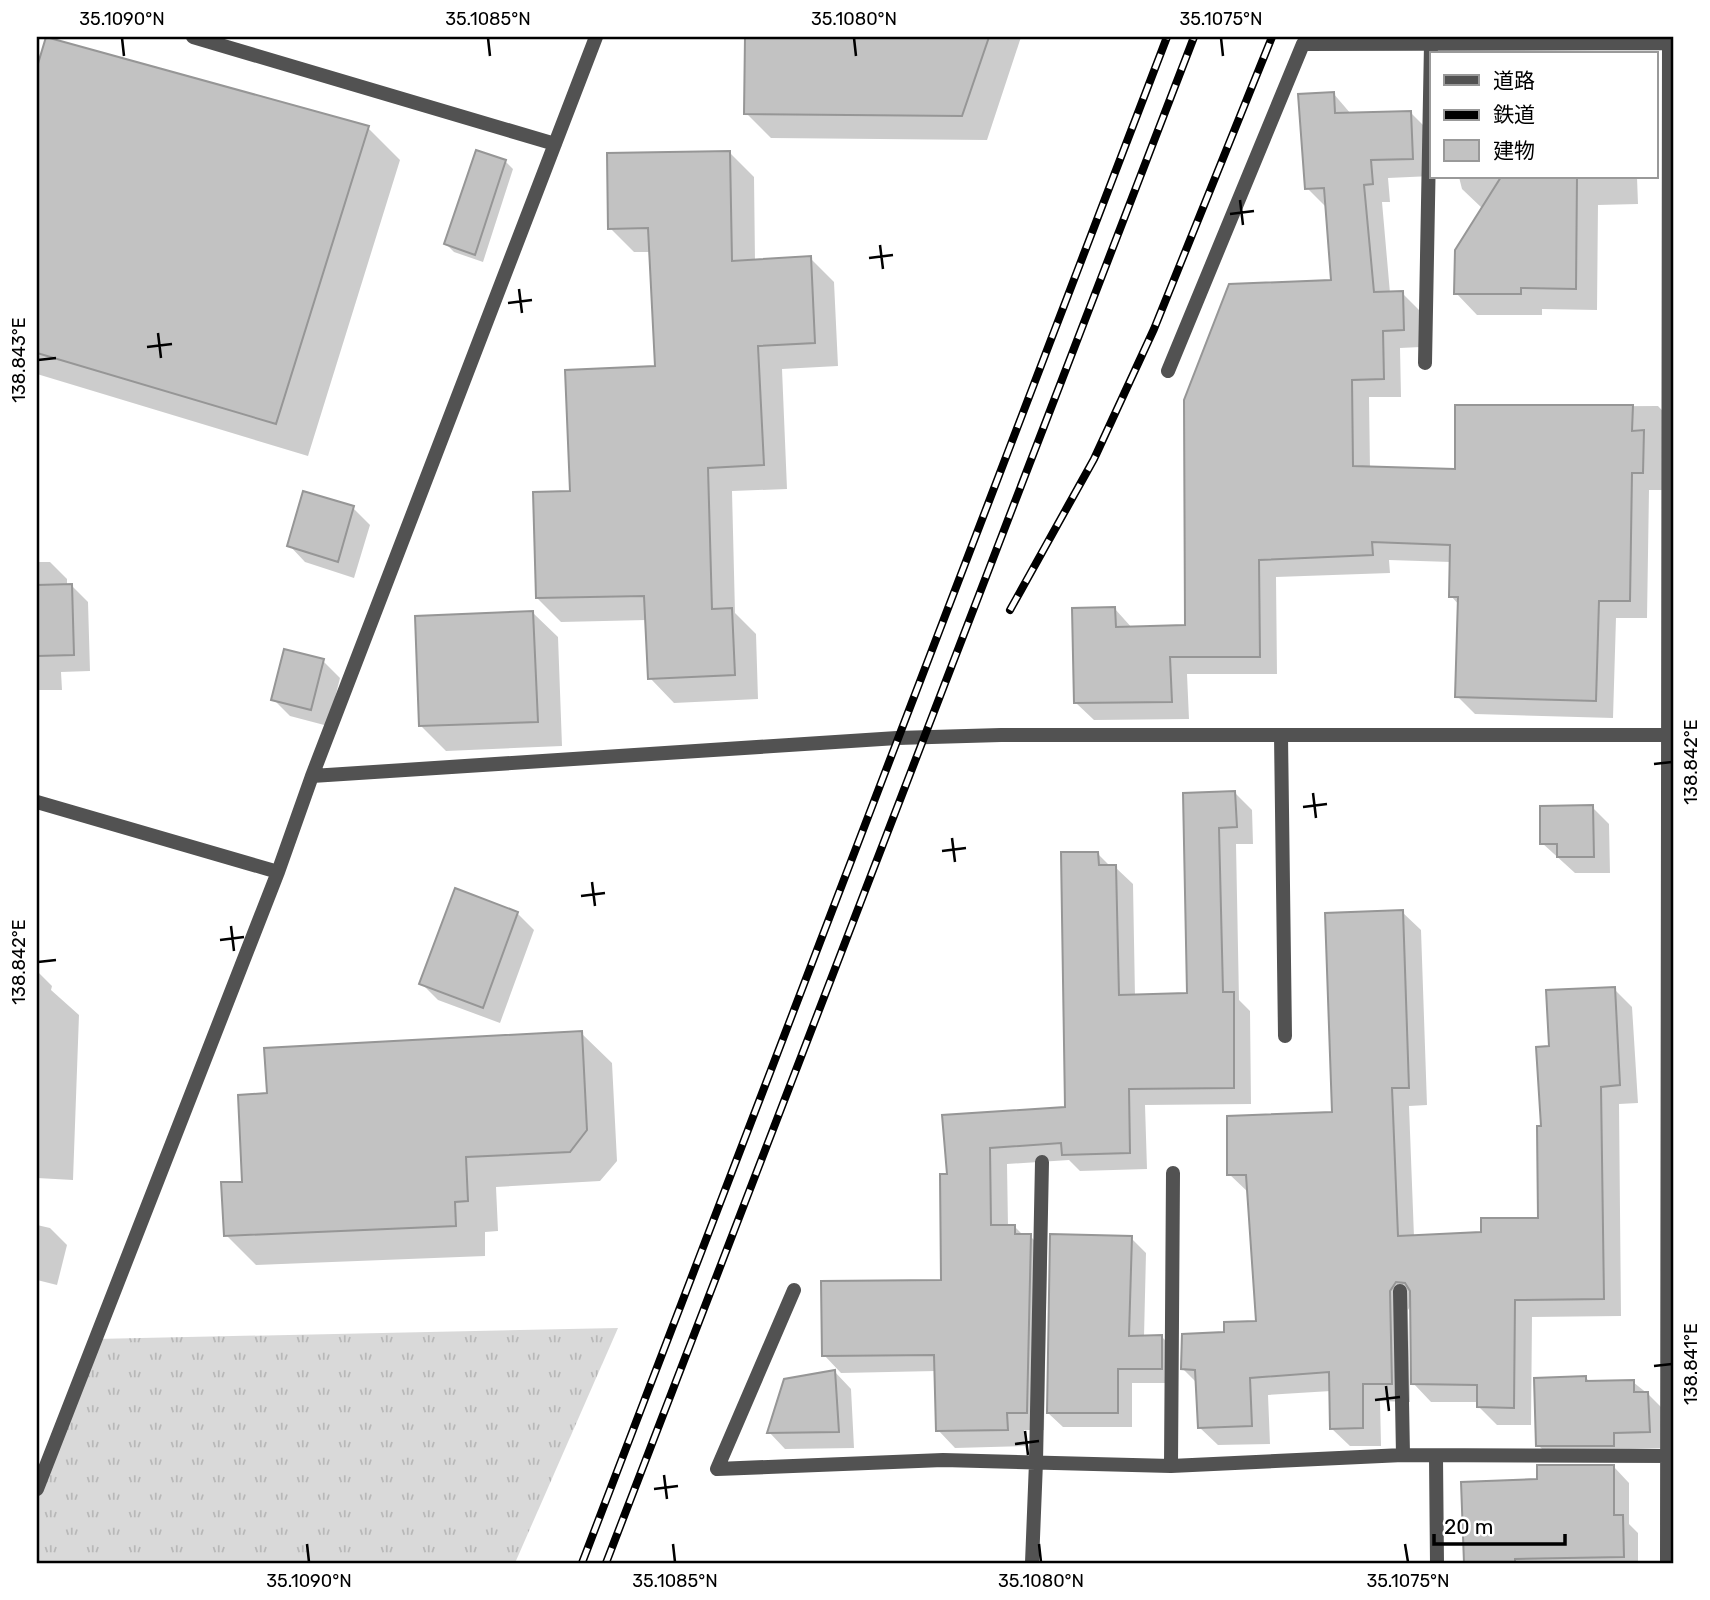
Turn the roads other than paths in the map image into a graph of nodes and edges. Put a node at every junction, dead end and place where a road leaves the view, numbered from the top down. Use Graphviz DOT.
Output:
graph roads {
  1 [pos="193,37"];
  2 [pos="596,37"];
  3 [pos="1336,40"];
  4 [pos="1670,41"];
  5 [pos="1431,44"];
  6 [pos="1431,52"];
  7 [pos="1430,97"];
  8 [pos="555,144"];
  9 [pos="1425,363"];
  10 [pos="1168,371"];
  11 [pos="1281,735"];
  12 [pos="1671,735"];
  13 [pos="312,776"];
  14 [pos="37,802"];
  15 [pos="278,872"];
  16 [pos="1285,1036"];
  17 [pos="1042,1162"];
  18 [pos="1173,1173"];
  19 [pos="794,1290"];
  20 [pos="1400,1291"];
  21 [pos="1403,1455"];
  22 [pos="1670,1456"];
  23 [pos="1436,1457"];
  24 [pos="1036,1462"];
  25 [pos="1171,1466"];
  26 [pos="37,1489"];
  27 [pos="1032,1563"];
  28 [pos="1437,1563"];
  29 [pos="1667,1563"];
  1 -- 8 [label="street"];
  2 -- 8 [label="street"];
  3 -- 5 [label="street"];
  3 -- 10 [label="street"];
  4 -- 5 [label="street"];
  4 -- 12 [label="street"];
  5 -- 6 [label="street"];
  7 -- 9 [label="street"];
  8 -- 13 [label="street"];
  11 -- 12 [label="street"];
  11 -- 13 [label="street"];
  11 -- 16 [label="street"];
  12 -- 22 [label="street"];
  13 -- 15 [label="street"];
  14 -- 15 [label="street"];
  15 -- 26 [label="street"];
  17 -- 24 [label="street"];
  18 -- 25 [label="street"];
  19 -- 24 [label="street"];
  20 -- 21 [label="street"];
  21 -- 23 [label="street"];
  21 -- 25 [label="street"];
  22 -- 23 [label="street"];
  22 -- 29 [label="street"];
  23 -- 28 [label="street"];
  24 -- 25 [label="street"];
  24 -- 27 [label="street"];
}
